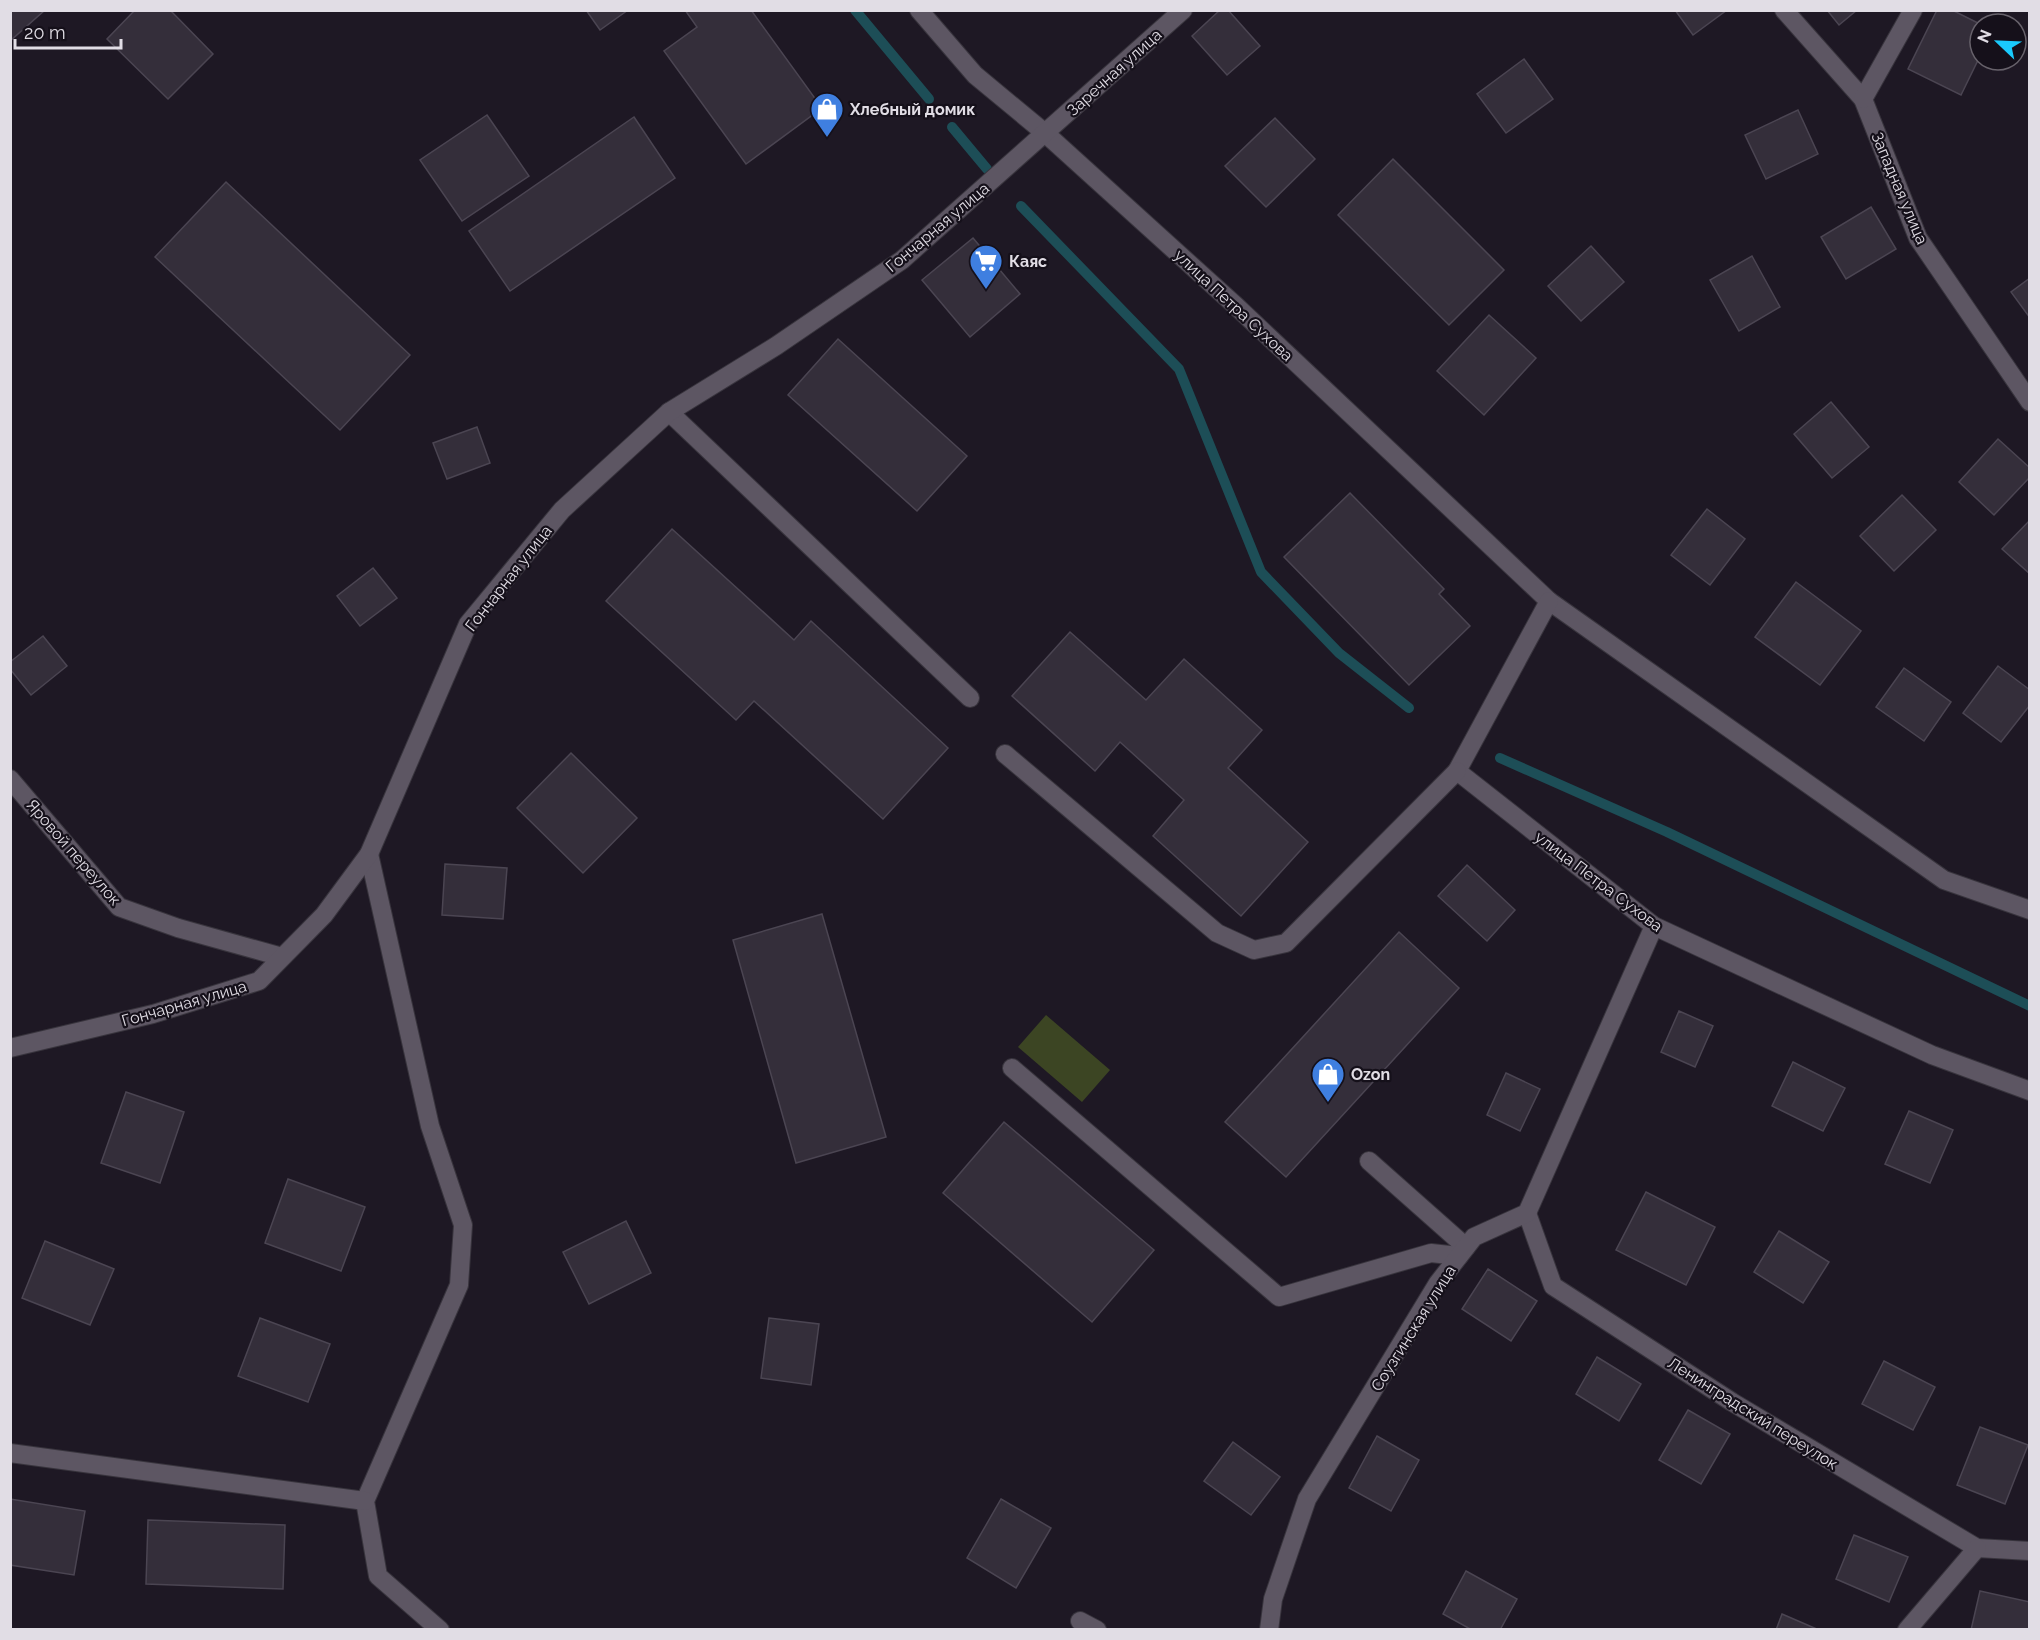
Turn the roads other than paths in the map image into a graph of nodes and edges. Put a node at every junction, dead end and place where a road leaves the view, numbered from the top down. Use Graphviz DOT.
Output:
graph roads {
  1 [pos="919,10"];
  2 [pos="1183,10"];
  3 [pos="1784,10"];
  4 [pos="1913,10"];
  5 [pos="1863,99"];
  6 [pos="1045,134"];
  7 [pos="2030,402"];
  8 [pos="669,412"];
  9 [pos="1549,601"];
  10 [pos="970,698"];
  11 [pos="1005,754"];
  12 [pos="1456,771"];
  13 [pos="10,779"];
  14 [pos="369,854"];
  15 [pos="2030,910"];
  16 [pos="1654,926"];
  17 [pos="282,957"];
  18 [pos="10,1048"];
  19 [pos="1012,1068"];
  20 [pos="2030,1091"];
  21 [pos="1369,1161"];
  22 [pos="1527,1213"];
  23 [pos="1463,1252"];
  24 [pos="10,1453"];
  25 [pos="365,1501"];
  26 [pos="1977,1548"];
  27 [pos="2030,1551"];
  28 [pos="440,1629"];
  29 [pos="1269,1629"];
  30 [pos="1907,1629"];
  1 -- 6 [label="street, улица Петра Сухова"];
  2 -- 6 [label="street, Заречная улица"];
  3 -- 5 [label="street, Западная улица"];
  4 -- 5 [label="street"];
  5 -- 7 [label="street, Западная улица"];
  6 -- 8 [label="street, Гончарная улица"];
  6 -- 9 [label="street, улица Петра Сухова"];
  8 -- 10 [label="street"];
  8 -- 14 [label="street, Гончарная улица"];
  9 -- 12 [label="street"];
  9 -- 15 [label="street, улица Петра Сухова"];
  11 -- 12 [label="street"];
  12 -- 16 [label="street, улица Петра Сухова"];
  13 -- 17 [label="street, Яровой переулок"];
  14 -- 17 [label="street, Гончарная улица"];
  14 -- 25 [label="street"];
  16 -- 20 [label="street, улица Петра Сухова"];
  16 -- 22 [label="street"];
  17 -- 18 [label="street, Гончарная улица"];
  19 -- 23 [label="street"];
  21 -- 23 [label="street"];
  22 -- 23 [label="street, Соузгинская улица"];
  22 -- 26 [label="street, Ленинградский переулок"];
  23 -- 29 [label="street, Соузгинская улица"];
  24 -- 25 [label="street"];
  25 -- 28 [label="street"];
  26 -- 27 [label="street, Ленинградский переулок"];
  26 -- 30 [label="street"];
}
